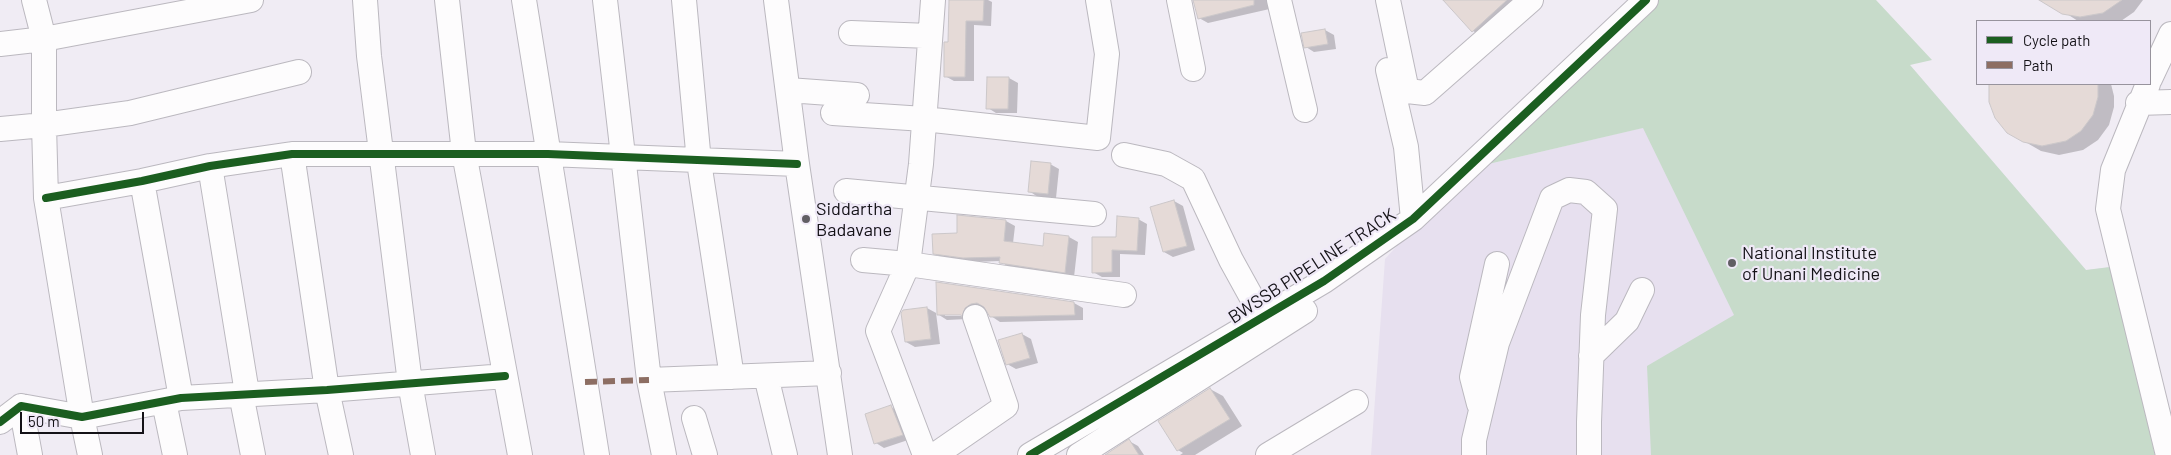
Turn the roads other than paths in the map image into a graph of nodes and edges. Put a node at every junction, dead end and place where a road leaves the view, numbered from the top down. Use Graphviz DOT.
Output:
graph roads {
  1 [pos="34,0"];
  2 [pos="251,0"];
  3 [pos="365,0"];
  4 [pos="447,0"];
  5 [pos="524,0"];
  6 [pos="605,0"];
  7 [pos="684,0"];
  8 [pos="776,0"];
  9 [pos="933,0"];
  10 [pos="1098,0"];
  11 [pos="1179,0"];
  12 [pos="1279,0"];
  13 [pos="1372,0"];
  14 [pos="1388,0"];
  15 [pos="1531,0"];
  16 [pos="1646,0"];
  17 [pos="851,33"];
  18 [pos="2171,34"];
  19 [pos="930,36"];
  20 [pos="44,39"];
  21 [pos="0,44"];
  22 [pos="1193,69"];
  23 [pos="299,72"];
  24 [pos="2151,77"];
  25 [pos="788,90"];
  26 [pos="2143,94"];
  27 [pos="857,95"];
  28 [pos="2171,102"];
  29 [pos="1305,110"];
  30 [pos="833,113"];
  31 [pos="924,119"];
  32 [pos="44,125"];
  33 [pos="0,129"];
  34 [pos="381,153"];
  35 [pos="464,153"];
  36 [pos="292,154"];
  37 [pos="548,154"];
  38 [pos="1124,155"];
  39 [pos="622,157"];
  40 [pos="699,162"];
  41 [pos="797,164"];
  42 [pos="210,166"];
  43 [pos="142,180"];
  44 [pos="846,191"];
  45 [pos="46,198"];
  46 [pos="917,198"];
  47 [pos="1094,214"];
  48 [pos="1412,219"];
  49 [pos="863,260"];
  50 [pos="908,264"];
  51 [pos="1496,264"];
  52 [pos="1642,290"];
  53 [pos="1124,295"];
  54 [pos="1330,295"];
  55 [pos="975,317"];
  56 [pos="1263,318"];
  57 [pos="1591,356"];
  58 [pos="829,373"];
  59 [pos="505,376"];
  60 [pos="766,376"];
  61 [pos="732,377"];
  62 [pos="649,380"];
  63 [pos="410,383"];
  64 [pos="327,390"];
  65 [pos="244,394"];
  66 [pos="172,400"];
  67 [pos="1356,402"];
  68 [pos="21,406"];
  69 [pos="1481,410"];
  70 [pos="82,417"];
  71 [pos="694,418"];
  72 [pos="0,422"];
  73 [pos="1083,454"];
  74 [pos="30,455"];
  75 [pos="90,455"];
  76 [pos="175,455"];
  77 [pos="253,455"];
  78 [pos="341,455"];
  79 [pos="423,455"];
  80 [pos="520,455"];
  81 [pos="598,455"];
  82 [pos="664,455"];
  83 [pos="705,455"];
  84 [pos="785,455"];
  85 [pos="840,455"];
  86 [pos="925,455"];
  87 [pos="935,455"];
  88 [pos="1030,455"];
  89 [pos="1268,455"];
  90 [pos="1474,455"];
  91 [pos="1589,455"];
  92 [pos="2168,455"];
  1 -- 20 [label="street"];
  2 -- 20 [label="street"];
  3 -- 34 [label="street"];
  4 -- 35 [label="street"];
  5 -- 37 [label="street"];
  6 -- 39 [label="street"];
  7 -- 40 [label="street"];
  8 -- 25 [label="street"];
  9 -- 19 [label="street"];
  10 -- 31 [label="street"];
  11 -- 22 [label="street"];
  12 -- 29 [label="street"];
  13 -- 48 [label="street"];
  14 -- 15 [label="street"];
  16 -- 48 [label="street, BWSSB PIPELINE TRACK"];
  17 -- 19 [label="street"];
  18 -- 24 [label="street"];
  19 -- 31 [label="street"];
  20 -- 21 [label="street"];
  20 -- 32 [label="street"];
  23 -- 32 [label="street"];
  25 -- 27 [label="street"];
  25 -- 41 [label="street"];
  26 -- 28 [label="street"];
  26 -- 92 [label="street"];
  30 -- 31 [label="street"];
  31 -- 46 [label="street"];
  32 -- 33 [label="street"];
  32 -- 45 [label="street"];
  34 -- 35 [label="street"];
  34 -- 36 [label="street"];
  34 -- 63 [label="street"];
  35 -- 37 [label="street"];
  35 -- 59 [label="street"];
  36 -- 42 [label="street"];
  36 -- 64 [label="street"];
  37 -- 39 [label="street"];
  37 -- 81 [label="street"];
  38 -- 56 [label="street"];
  39 -- 40 [label="street"];
  39 -- 62 [label="street"];
  40 -- 41 [label="street"];
  40 -- 61 [label="street"];
  41 -- 58 [label="street"];
  42 -- 43 [label="street"];
  42 -- 65 [label="street"];
  43 -- 45 [label="street"];
  43 -- 66 [label="street"];
  44 -- 46 [label="street"];
  45 -- 70 [label="street"];
  46 -- 47 [label="street"];
  46 -- 50 [label="street"];
  48 -- 56 [label="street, BWSSB PIPELINE TRACK"];
  49 -- 50 [label="street"];
  50 -- 53 [label="street"];
  50 -- 86 [label="street"];
  51 -- 69 [label="street"];
  52 -- 57 [label="street"];
  54 -- 73 [label="street"];
  55 -- 87 [label="street"];
  56 -- 88 [label="street, BWSSB PIPELINE TRACK"];
  57 -- 69 [label="street"];
  57 -- 91 [label="street"];
  58 -- 60 [label="street"];
  58 -- 85 [label="street"];
  59 -- 63 [label="street"];
  59 -- 80 [label="street"];
  60 -- 61 [label="street"];
  60 -- 84 [label="street"];
  61 -- 62 [label="street"];
  62 -- 82 [label="street"];
  63 -- 64 [label="street"];
  63 -- 79 [label="street"];
  64 -- 65 [label="street"];
  64 -- 78 [label="street"];
  65 -- 66 [label="street"];
  65 -- 77 [label="street"];
  66 -- 70 [label="street"];
  66 -- 76 [label="street"];
  67 -- 89 [label="street"];
  68 -- 70 [label="street"];
  68 -- 72 [label="street"];
  68 -- 74 [label="street"];
  69 -- 90 [label="street"];
  70 -- 75 [label="street"];
  71 -- 83 [label="street"];
}
